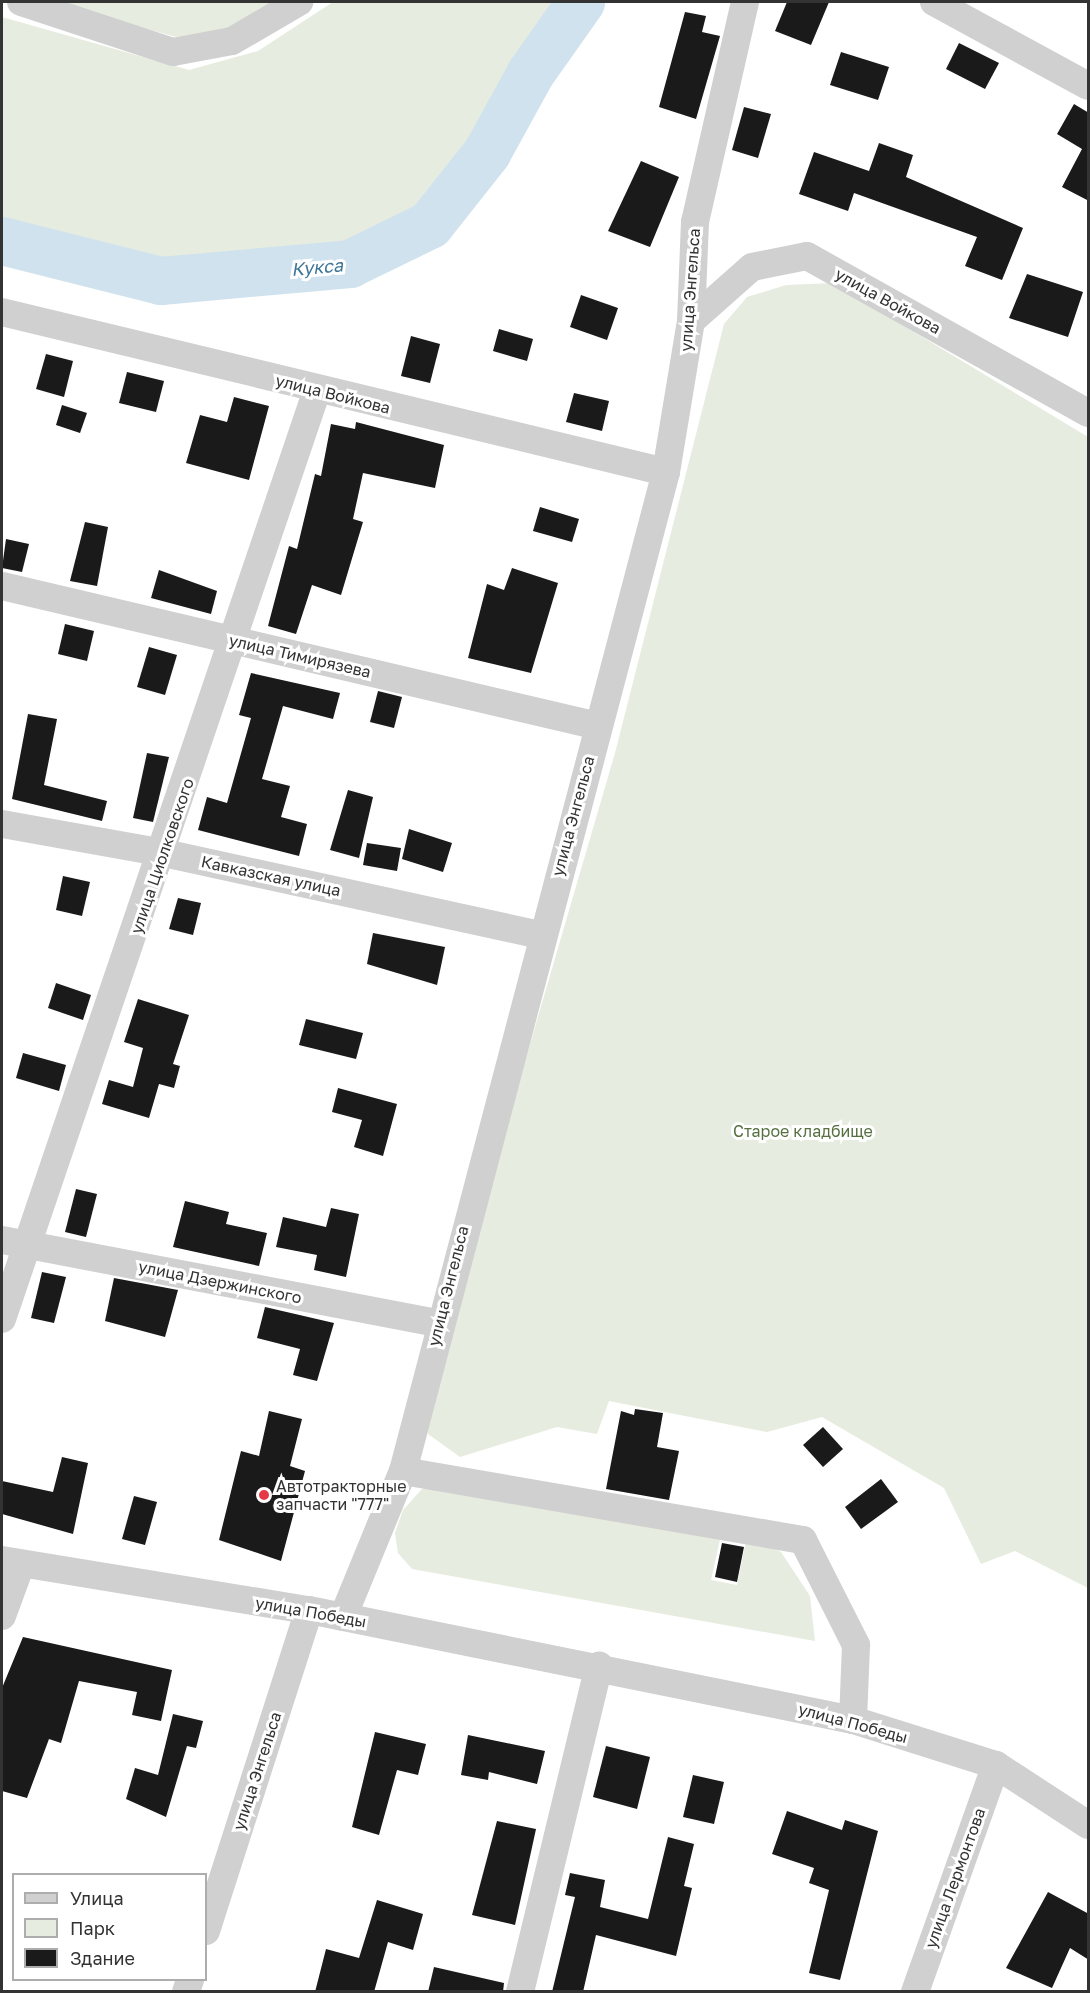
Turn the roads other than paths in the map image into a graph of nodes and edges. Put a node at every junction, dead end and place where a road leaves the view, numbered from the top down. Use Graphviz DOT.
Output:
graph roads {
  1 [pos="21,2"];
  2 [pos="299,2"];
  3 [pos="745,2"];
  4 [pos="934,2"];
  5 [pos="1089,86"];
  6 [pos="2,312"];
  7 [pos="691,321"];
  8 [pos="317,390"];
  9 [pos="1089,413"];
  10 [pos="666,472"];
  11 [pos="2,586"];
  12 [pos="233,640"];
  13 [pos="598,726"];
  14 [pos="2,824"];
  15 [pos="164,853"];
  16 [pos="540,935"];
  17 [pos="15,1242"];
  18 [pos="2,1319"];
  19 [pos="438,1323"];
  20 [pos="403,1471"];
  21 [pos="11,1562"];
  22 [pos="309,1610"];
  23 [pos="2,1616"];
  24 [pos="343,1617"];
  25 [pos="599,1665"];
  26 [pos="853,1720"];
  27 [pos="996,1765"];
  28 [pos="1089,1825"];
  29 [pos="207,1928"];
  30 [pos="520,1992"];
  31 [pos="915,1992"];
  1 -- 2 [label="street"];
  3 -- 7 [label="street, улица Энгельса"];
  4 -- 5 [label="street"];
  6 -- 8 [label="street, улица Войкова"];
  7 -- 9 [label="street, улица Войкова"];
  7 -- 10 [label="street, улица Энгельса"];
  8 -- 10 [label="street, улица Войкова"];
  8 -- 12 [label="street, улица Циолковского"];
  10 -- 13 [label="street, улица Энгельса"];
  11 -- 12 [label="street, улица Тимирязева"];
  12 -- 13 [label="street, улица Тимирязева"];
  12 -- 15 [label="street, улица Циолковского"];
  13 -- 16 [label="street, улица Энгельса"];
  14 -- 15 [label="street, Кавказская улица"];
  15 -- 16 [label="street, Кавказская улица"];
  15 -- 17 [label="street, улица Циолковского"];
  16 -- 19 [label="street, улица Энгельса"];
  17 -- 18 [label="street, улица Циолковского"];
  17 -- 19 [label="street, улица Дзержинского"];
  19 -- 20 [label="street, улица Энгельса"];
  20 -- 24 [label="street, улица Энгельса"];
  20 -- 26 [label="street"];
  21 -- 22 [label="street, улица Победы"];
  21 -- 23 [label="street, улица Победы"];
  22 -- 24 [label="street, улица Победы"];
  22 -- 29 [label="street, улица Энгельса"];
  24 -- 25 [label="street, улица Победы"];
  25 -- 26 [label="street, улица Победы"];
  25 -- 30 [label="street"];
  26 -- 27 [label="street, улица Победы"];
  27 -- 28 [label="street, улица Победы"];
  27 -- 31 [label="street, улица Лермонтова"];
}
